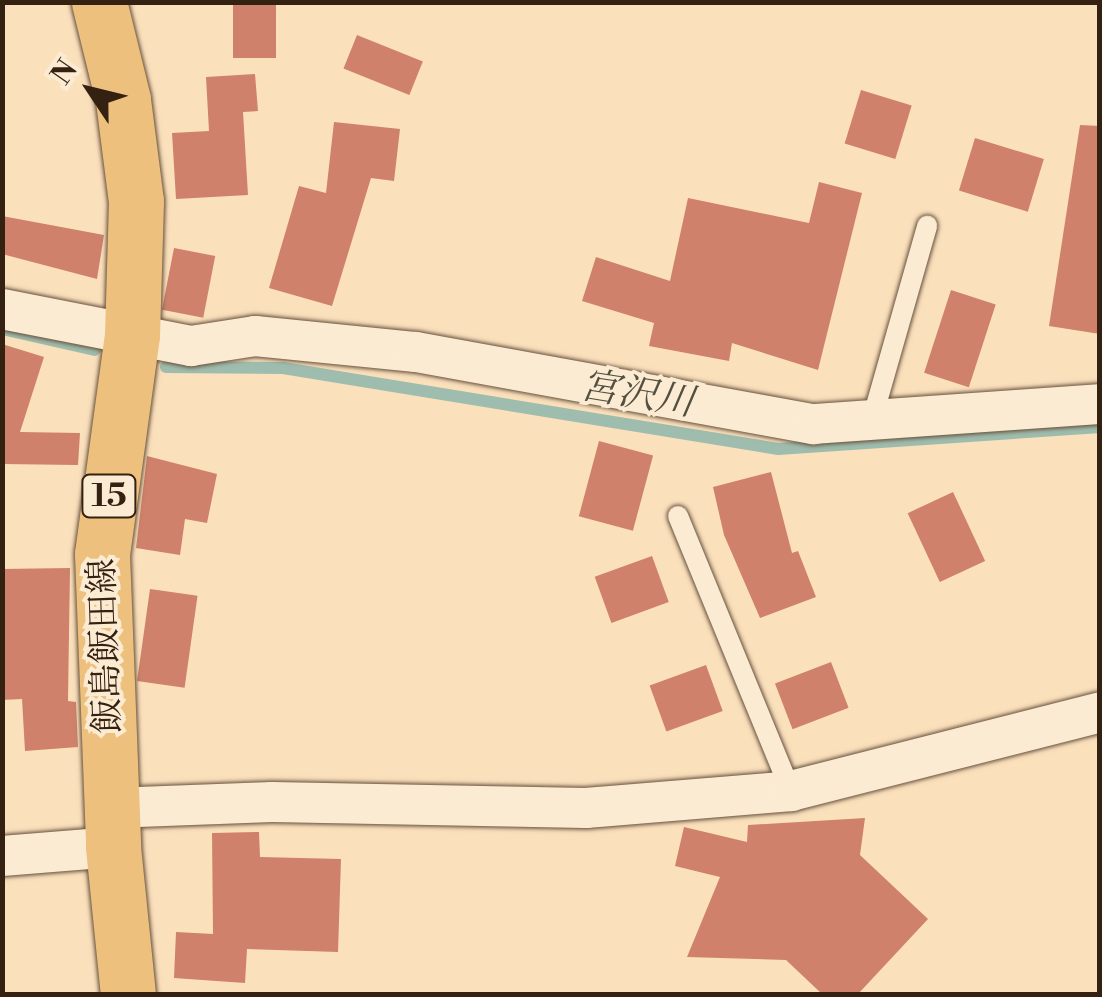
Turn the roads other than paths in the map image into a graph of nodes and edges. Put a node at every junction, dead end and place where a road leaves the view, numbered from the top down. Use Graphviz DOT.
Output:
graph roads {
  1 [pos="99,2"];
  2 [pos="928,226"];
  3 [pos="2,309"];
  4 [pos="132,335"];
  5 [pos="1100,404"];
  6 [pos="873,416"];
  7 [pos="678,516"];
  8 [pos="1100,712"];
  9 [pos="790,791"];
  10 [pos="112,827"];
  11 [pos="2,856"];
  12 [pos="128,994"];
  1 -- 4 [label="main road, 飯島飯田線 / 15"];
  2 -- 6 [label="lane"];
  3 -- 4 [label="street"];
  4 -- 6 [label="street"];
  4 -- 10 [label="main road, 飯島飯田線 / 15"];
  5 -- 6 [label="street"];
  7 -- 9 [label="lane"];
  8 -- 9 [label="street"];
  9 -- 10 [label="street"];
  10 -- 11 [label="street"];
  10 -- 12 [label="main road, 飯島飯田線 / 15"];
}
